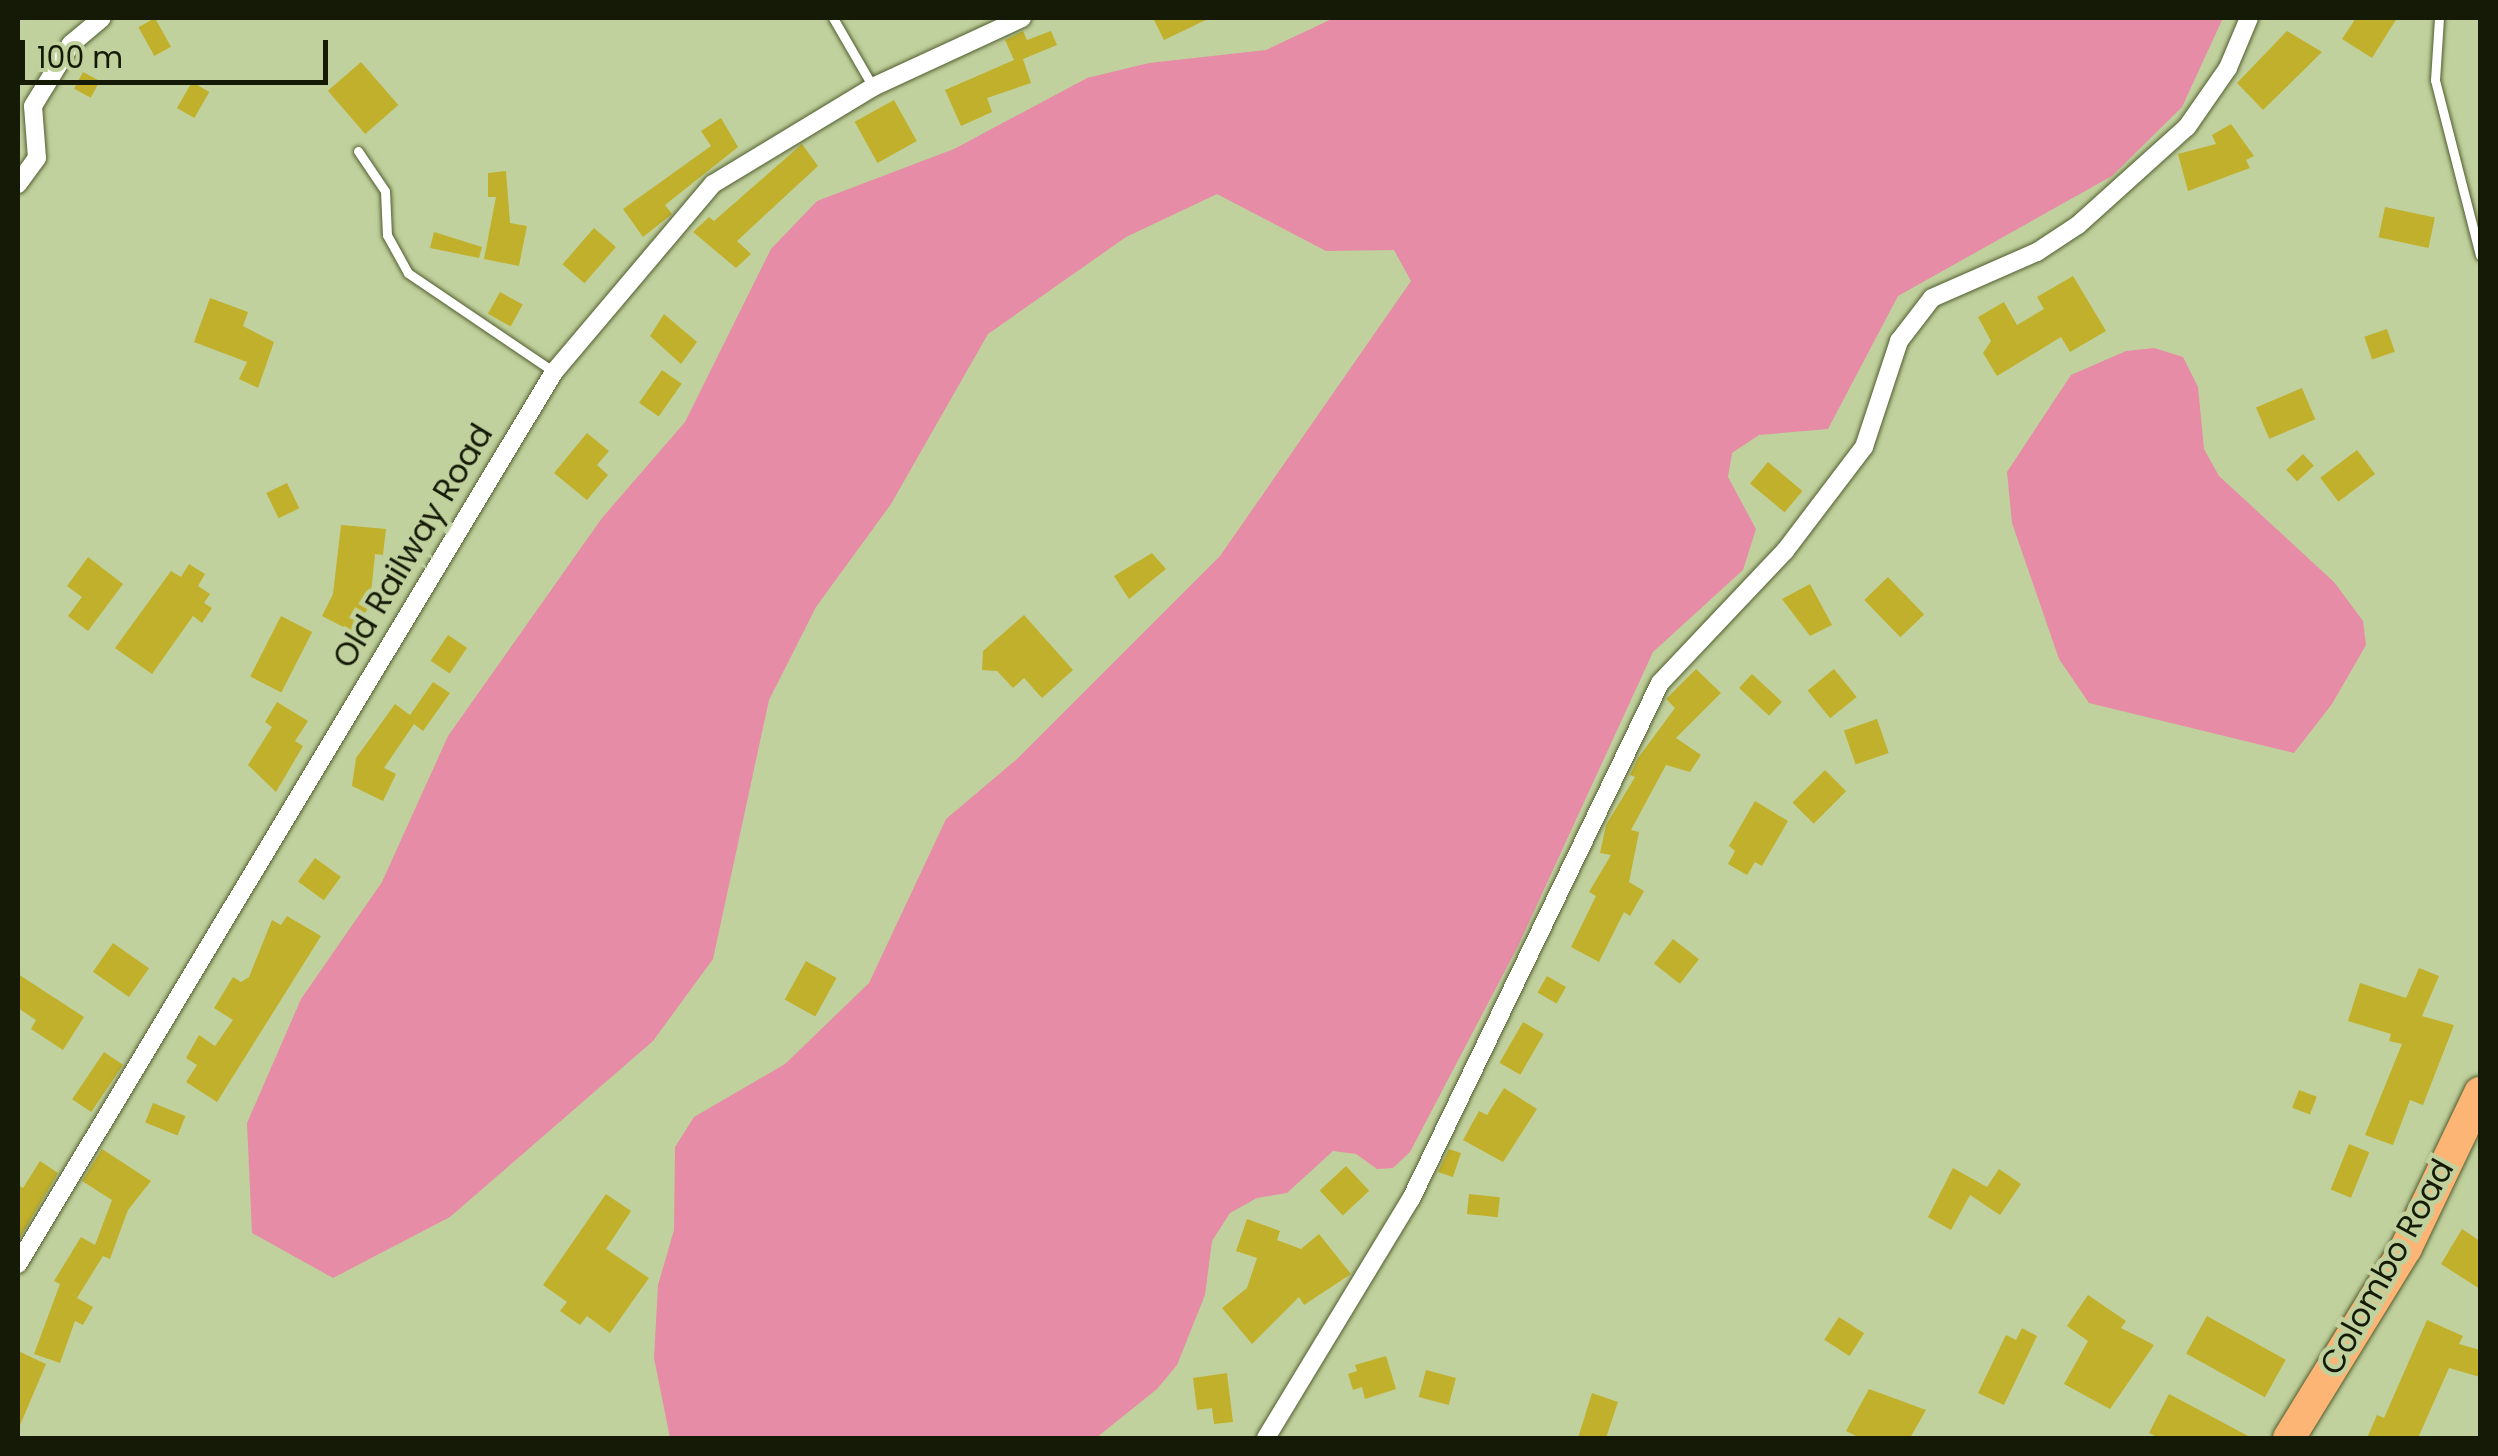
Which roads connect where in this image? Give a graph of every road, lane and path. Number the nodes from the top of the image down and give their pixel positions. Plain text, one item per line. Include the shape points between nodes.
1 (102, 18) edge
2 (833, 18) edge
3 (1022, 18) edge
4 (2249, 18) edge
5 (2440, 18) edge
6 (873, 87) junction
7 (358, 151) dead end
8 (18, 184) edge
9 (2480, 255) edge
10 (554, 372) junction
11 (2480, 1092) edge
12 (18, 1264) edge
13 (1266, 1438) edge
14 (2289, 1438) edge

1 - 8 street via 72,44 33,106 37,158
2 - 6 lane
3 - 6 street, Old Railway Road
4 - 13 street via 2228,68 2186,127 2078,225 2036,252 1932,298 1899,341 1864,447 1785,551 1660,682 1411,1199
5 - 9 lane via 2435,80
6 - 10 street, Old Railway Road via 713,184
7 - 10 lane via 385,191 387,235 408,274
10 - 12 street, Old Railway Road
11 - 14 highway, Colombo Road via 2406,1248

